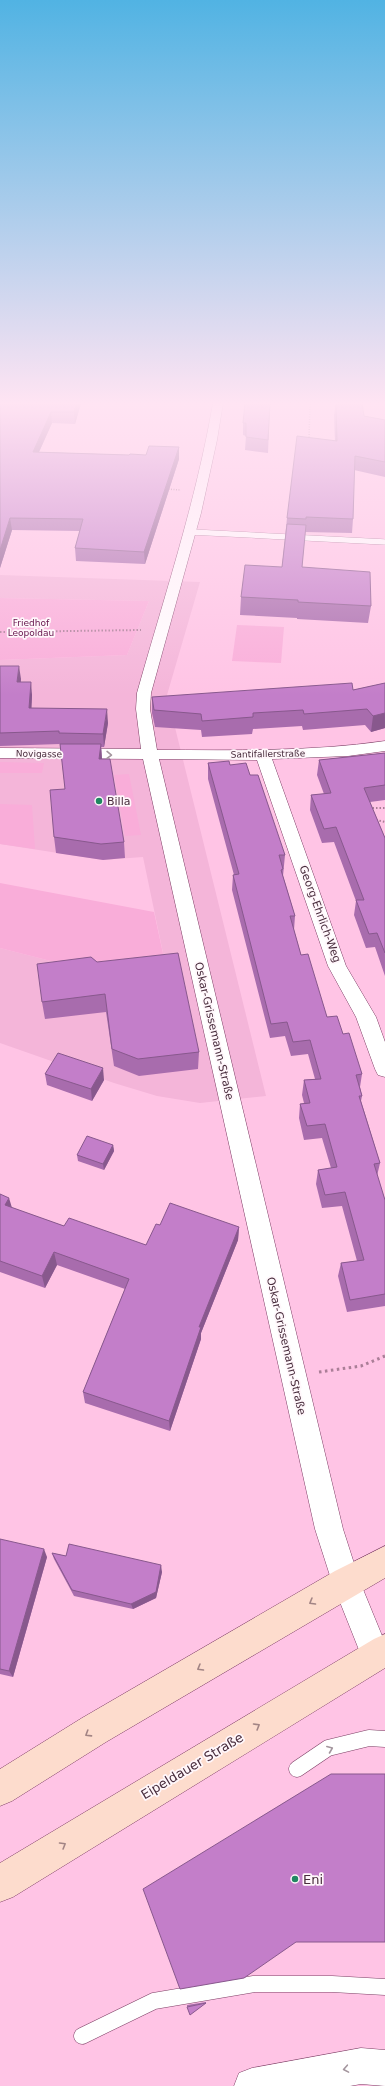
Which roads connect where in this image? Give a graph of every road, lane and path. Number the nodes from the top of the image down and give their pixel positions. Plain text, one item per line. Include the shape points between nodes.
1 (199, 500) edge
2 (191, 532) junction
3 (385, 542) edge
4 (137, 630) dead end
5 (0, 632) edge
6 (385, 746) edge
7 (0, 753) edge
8 (150, 755) junction
9 (263, 755) junction
10 (367, 808) edge
11 (385, 808) edge
12 (373, 819) edge
13 (385, 822) edge
14 (385, 1070) edge
15 (385, 1356) edge
16 (293, 1374) junction
17 (385, 1561) edge
18 (346, 1582) junction
19 (380, 1652) edge
20 (385, 1739) edge
21 (297, 1769) dead end
22 (0, 1789) edge
23 (0, 1884) edge
24 (382, 1987) edge
25 (82, 2036) dead end
26 (385, 2068) edge
27 (252, 2086) edge

1 - 2 street, Oskar-Grissemann-Straße
2 - 3 lane
2 - 8 street, Oskar-Grissemann-Straße via 144,693 143,709
4 - 5 path
6 - 9 street, Santifallerstraße via 348,751
7 -> 8 street, Novigasse
8 - 9 street, Santifallerstraße
8 - 16 street, Oskar-Grissemann-Straße
9 - 14 street, Georg-Ehrlich-Weg via 337,966 366,1018
10 - 11 path
12 - 13 path
15 - 16 path via 347,1370
16 - 18 street, Oskar-Grissemann-Straße via 329,1529
17 - 18 main road
18 - 19 street, Oskar-Grissemann-Straße
18 -> 22 main road via 94,1730
23 -> 19 main road, Eipeldauer Straße
21 -> 20 lane via 328,1748 369,1738
24 - 25 lane via 254,1984 154,2001
26 -> 27 street via 361,2066

